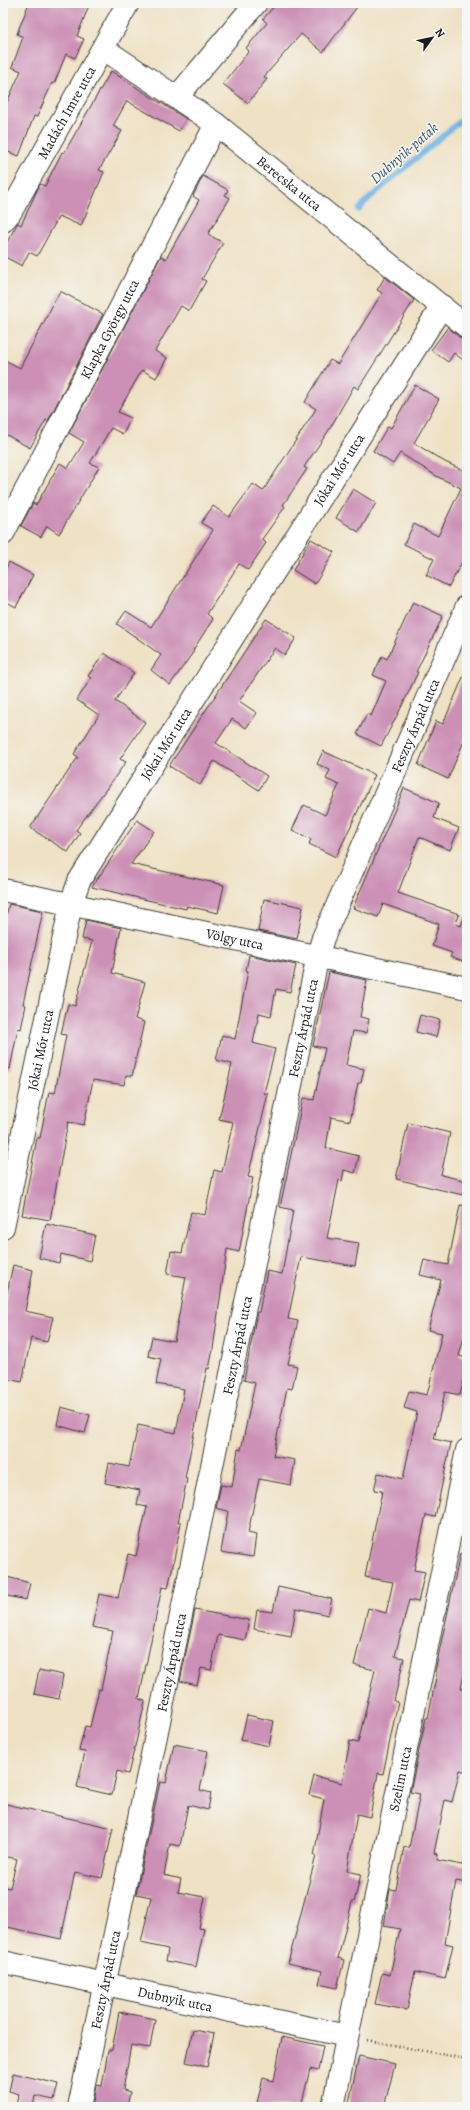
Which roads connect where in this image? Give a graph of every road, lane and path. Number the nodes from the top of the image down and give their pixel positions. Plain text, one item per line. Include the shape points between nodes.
1 (128, 3) edge
2 (256, 3) edge
3 (104, 48) junction
4 (178, 97) junction
5 (216, 124) junction
6 (3, 221) edge
7 (442, 306) junction
8 (467, 327) edge
9 (3, 534) edge
10 (467, 606) edge
11 (3, 890) edge
12 (71, 904) junction
13 (318, 955) junction
14 (467, 988) edge
15 (3, 1226) edge
16 (467, 1450) edge
17 (3, 1962) edge
18 (104, 1984) junction
19 (347, 2036) junction
20 (467, 2059) edge
21 (79, 2107) edge
22 (333, 2107) edge

1 - 3 street, Madách Imre utca
2 - 4 street
3 - 4 street, Berecska utca
3 - 6 street, Madách Imre utca via 10,213
4 - 5 street, Berecska utca
5 - 7 street, Berecska utca
5 - 9 street, Klapka György utca
7 - 8 street, Berecska utca
7 - 12 street, Jókai Mór utca via 94,854 79,881
10 - 13 street, Feszty Árpád utca via 323,938
11 - 12 street, Völgy utca
12 - 13 street, Völgy utca
12 - 15 street, Jókai Mór utca
13 - 14 street, Völgy utca
13 - 18 street, Feszty Árpád utca
16 - 19 street, Szelim utca
17 - 18 street, Dubnyik utca
18 - 19 street, Dubnyik utca
18 - 21 street, Feszty Árpád utca
19 - 20 path
19 - 22 street, Szelim utca

